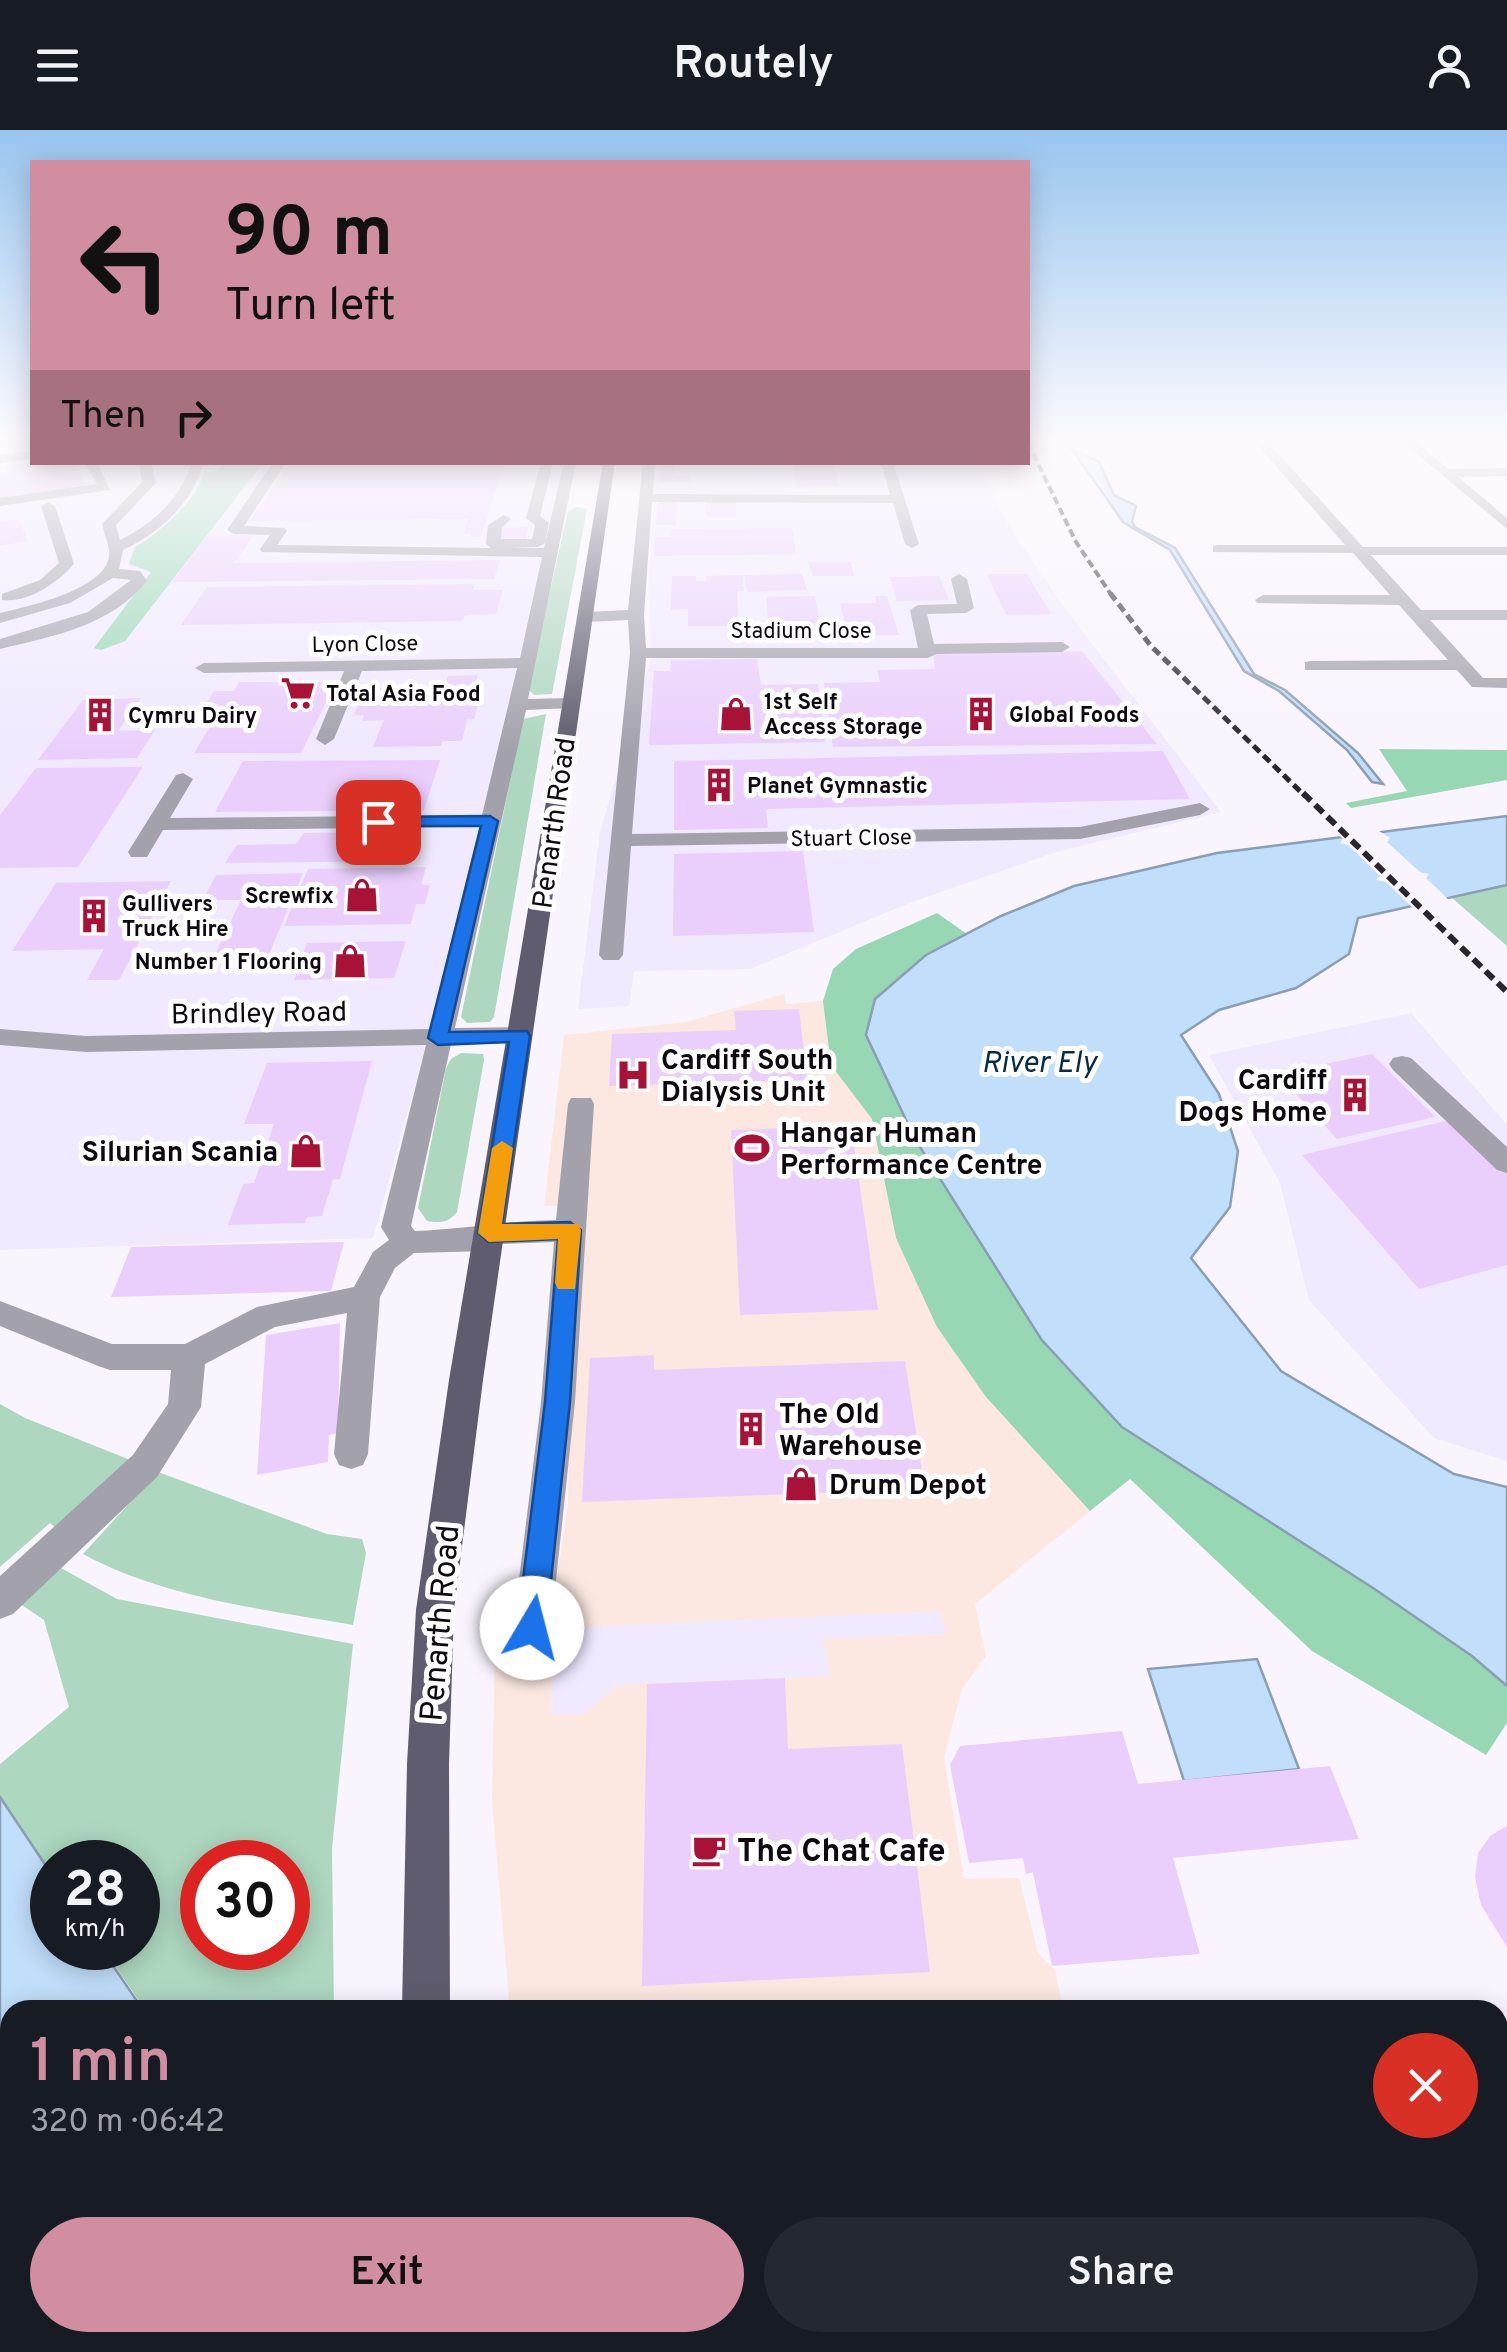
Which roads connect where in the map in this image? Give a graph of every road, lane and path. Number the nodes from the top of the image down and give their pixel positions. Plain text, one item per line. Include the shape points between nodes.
1 (60, 543) edge
2 (114, 543) edge
3 (127, 543) edge
4 (272, 543) edge
5 (494, 543) edge
6 (536, 543) edge
7 (557, 543) edge
8 (581, 543) edge
9 (643, 543) edge
10 (1351, 543) edge
11 (116, 548) junction
12 (1218, 549) dead end
13 (1358, 550) junction
14 (1507, 552) edge
15 (551, 554) junction
16 (108, 573) junction
17 (958, 579) dead end
18 (0, 599) edge
19 (1263, 600) dead end
20 (1403, 600) junction
21 (636, 615) junction
22 (1416, 615) junction
23 (1507, 615) edge
24 (586, 617) junction
25 (0, 618) edge
26 (948, 630) dead end
27 (0, 644) edge
28 (1062, 646) dead end
29 (952, 648) junction
30 (927, 649) junction
31 (638, 653) junction
32 (526, 662) junction
33 (1462, 664) junction
34 (355, 666) junction
35 (1311, 666) dead end
36 (204, 668) dead end
37 (1507, 683) edge
38 (570, 704) junction
39 (518, 705) junction
40 (325, 739) dead end
41 (183, 779) dead end
42 (1200, 809) dead end
43 (490, 821) junction
44 (156, 824) junction
45 (622, 840) junction
46 (138, 852) dead end
47 (611, 955) dead end
48 (520, 1036) junction
49 (0, 1037) edge
50 (438, 1038) junction
51 (1402, 1064) dead end
52 (581, 1104) dead end
53 (1507, 1163) edge
54 (571, 1216) junction
55 (488, 1236) junction
56 (407, 1242) junction
57 (364, 1297) junction
58 (0, 1313) edge
59 (189, 1357) junction
60 (351, 1454) dead end
61 (0, 1601) edge
62 (532, 1628) dead end
63 (426, 2000) edge

1 - 18 street via 67,564 45,584
2 - 11 street
3 - 11 street
4 - 15 street via 267,549
5 - 6 street
7 - 15 street, Penarth Road
8 - 24 main road, Penarth Road
9 - 21 street
10 - 13 street
11 - 16 street
12 - 13 street
13 - 14 street
13 - 20 street
15 - 32 street, Penarth Road
16 - 25 street via 70,597
16 - 27 street via 139,580 126,596 82,621
17 - 30 street via 966,608 918,610
19 - 20 street
20 - 22 street
21 - 24 street
21 - 31 street
22 - 23 street
22 - 33 street
24 - 38 main road, Penarth Road
26 - 29 street
28 - 29 street, Stadium Close
29 - 30 street, Stadium Close
30 - 31 street, Stadium Close
31 - 45 street
32 - 34 street, Lyon Close
32 - 39 street, Penarth Road
33 - 35 street
33 - 37 street via 1478,683
34 - 36 street, Lyon Close
34 - 40 street
38 - 39 street, Penarth Road
38 - 48 main road, Penarth Road
39 - 43 street, Penarth Road
41 - 44 street
42 - 45 street, Stuart Close via 1080,833
43 - 44 street
43 - 50 street, Penarth Road
44 - 46 street
45 - 47 street
48 - 50 street, Brindley Road
48 - 55 main road, Penarth Road
49 - 50 street, Brindley Road via 86,1044
50 - 56 street, Penarth Road via 396,1226
51 - 53 street
52 - 54 street
54 - 55 street
54 - 62 street
55 - 56 street
55 - 63 main road, Penarth Road via 435,1610
56 - 57 street via 384,1260
57 - 59 street via 268,1316
57 - 60 street
58 - 59 street via 110,1356
59 - 61 street via 184,1407 144,1466

